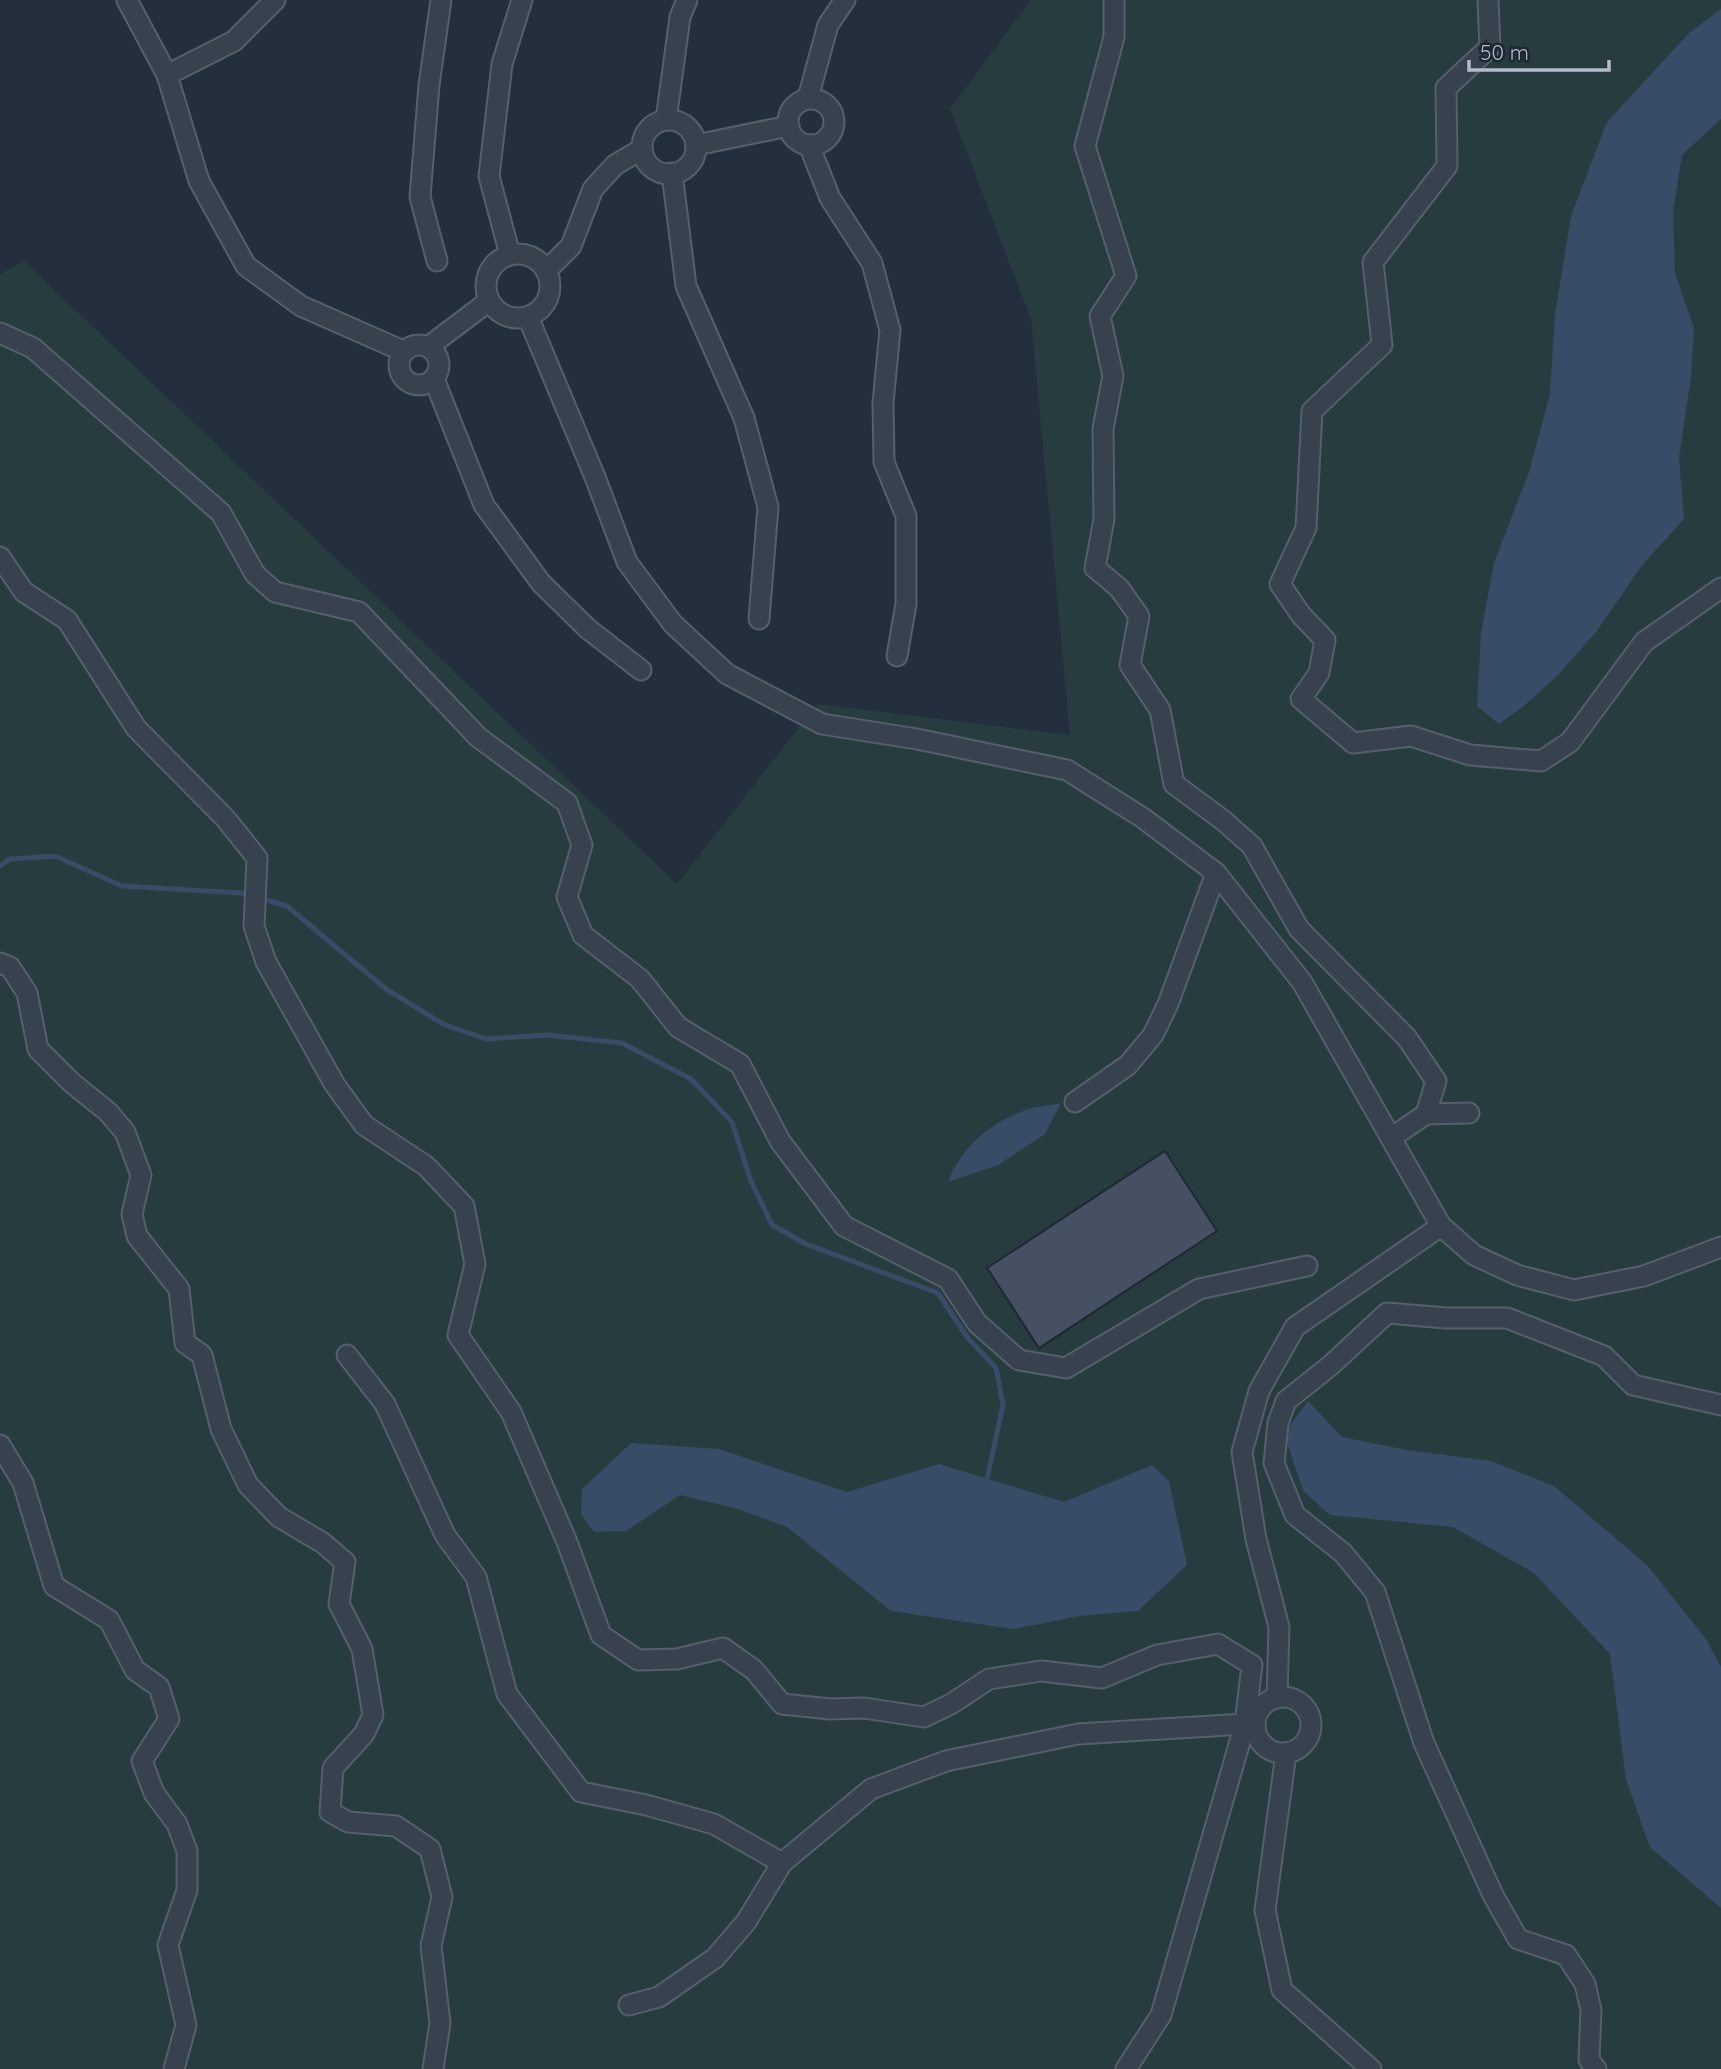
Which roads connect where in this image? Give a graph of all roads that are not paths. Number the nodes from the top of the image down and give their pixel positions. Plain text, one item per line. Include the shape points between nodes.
1 (127, 0) edge
2 (275, 0) edge
3 (441, 0) edge
4 (522, 0) edge
5 (687, 0) edge
6 (845, 0) edge
7 (1114, 0) edge
8 (1488, 0) edge
9 (167, 75) junction
10 (808, 98) junction
11 (666, 120) junction
12 (789, 127) junction
13 (696, 145) junction
14 (809, 145) junction
15 (642, 149) junction
16 (672, 173) junction
17 (510, 255) junction
18 (438, 261) dead end
19 (546, 271) junction
20 (489, 301) junction
21 (528, 317) junction
22 (0, 333) edge
23 (428, 347) junction
24 (403, 351) junction
25 (434, 379) junction
26 (0, 556) edge
27 (1721, 588) edge
28 (758, 619) dead end
29 (897, 656) dead end
30 (641, 670) dead end
31 (1216, 873) junction
32 (0, 963) edge
33 (1075, 1102) dead end
34 (1469, 1112) dead end
35 (1426, 1114) junction
36 (1391, 1138) junction
37 (1441, 1226) junction
38 (1721, 1247) edge
39 (1307, 1266) dead end
40 (347, 1355) dead end
41 (1721, 1405) edge
42 (0, 1445) edge
43 (1277, 1698) junction
44 (1250, 1725) junction
45 (1286, 1753) junction
46 (782, 1863) junction
47 (629, 2005) dead end
48 (174, 2069) edge
49 (433, 2069) edge
50 (1126, 2069) edge
51 (1371, 2069) edge
52 (1596, 2069) edge

1 - 9 street
2 - 9 street via 234,41
3 - 18 street via 420,197
4 - 17 street via 502,64 489,176
5 - 11 street via 680,17
6 - 10 street via 828,25
7 - 35 street via 1114,37 1085,146 1126,276 1100,316 1113,376 1103,429 1104,519 1095,568 1119,588 1139,616 1130,665 1160,710 1174,784 1252,846 1299,929 1407,1038 1436,1081
8 - 27 street via 1490,47 1446,88 1447,166 1373,262 1382,345 1312,411 1306,528 1280,584 1325,640 1319,673 1301,699 1353,743 1411,736 1470,755 1541,761 1570,742 1644,642
9 - 24 street via 199,181 246,266 301,306
10 - 12 street via 790,111
10 - 14 street via 830,107 835,121 830,136
11 - 13 street via 682,123
11 - 15 street via 651,127
12 - 13 street
12 - 14 street via 796,139
13 - 16 street via 687,167
14 - 29 street via 830,198 872,263 890,330 883,403 884,462 906,516 906,604
15 - 16 street via 656,170
15 - 19 street via 615,165 593,189 571,246
16 - 28 street via 686,286 744,418 768,507
17 - 19 street via 531,257
17 - 20 street via 488,273
19 - 21 street via 549,293 538,311
20 - 21 street via 510,317
20 - 23 street
21 - 31 street via 627,562 673,624 727,674 822,724 1067,770 1143,818
22 - 39 street via 33,348 221,513 255,574 275,592 359,612 478,737 567,803 582,845 567,898 583,935 640,979 678,1027 740,1064 780,1140 844,1226 948,1279 977,1323 1019,1360 1066,1368 1199,1289
23 - 24 street via 415,345
23 - 25 street via 439,361
24 - 25 street via 398,364 402,377 422,385
25 - 30 street via 484,505 541,583 587,629
26 - 44 street via 24,592 67,620 136,728 225,818 257,858 254,926 266,962 335,1085 364,1125 426,1166 464,1206 475,1264 458,1335 511,1412 601,1635 638,1660 677,1659 723,1648 754,1670 782,1704 924,1717 989,1679 1041,1671 1102,1678 1157,1655 1218,1644 1252,1665
31 - 33 street via 1153,1035 1128,1065
31 - 36 street via 1302,982
32 - 49 street via 10,967 27,993 38,1049 125,1132 141,1175 132,1214 137,1236 179,1289 185,1343 202,1355 221,1429 248,1485 279,1517 345,1562 339,1604 362,1649 373,1715 364,1734 333,1768 330,1812 348,1822 396,1826 430,1849 442,1897 431,1946 440,2024
34 - 35 street
35 - 36 street
36 - 37 street
37 - 38 street via 1474,1255 1517,1275 1574,1290 1644,1276
37 - 43 street via 1295,1327 1259,1391 1242,1452 1256,1539 1279,1627
40 - 46 street via 385,1404 446,1535 476,1577 507,1694 582,1792 714,1824
41 - 52 street via 1633,1385 1604,1356 1507,1318 1387,1313 1286,1401 1278,1423 1274,1463 1295,1515 1343,1553 1375,1592 1424,1743 1493,1895 1518,1939 1566,1955 1586,1984 1591,2010 1589,2060
42 - 48 street via 23,1483 54,1586 109,1620 135,1670 159,1687 169,1719 142,1761 154,1793 177,1824 187,1851 187,1890 168,1945 187,2025
43 - 44 street via 1261,1708
43 - 45 street via 1294,1700 1310,1721 1311,1730 1302,1745
44 - 45 street via 1269,1749
44 - 46 street via 1078,1734 946,1761 871,1789
44 - 50 street via 1161,2015
45 - 51 street via 1265,1910 1282,1990
46 - 47 street via 746,1922 715,1958 659,1997

